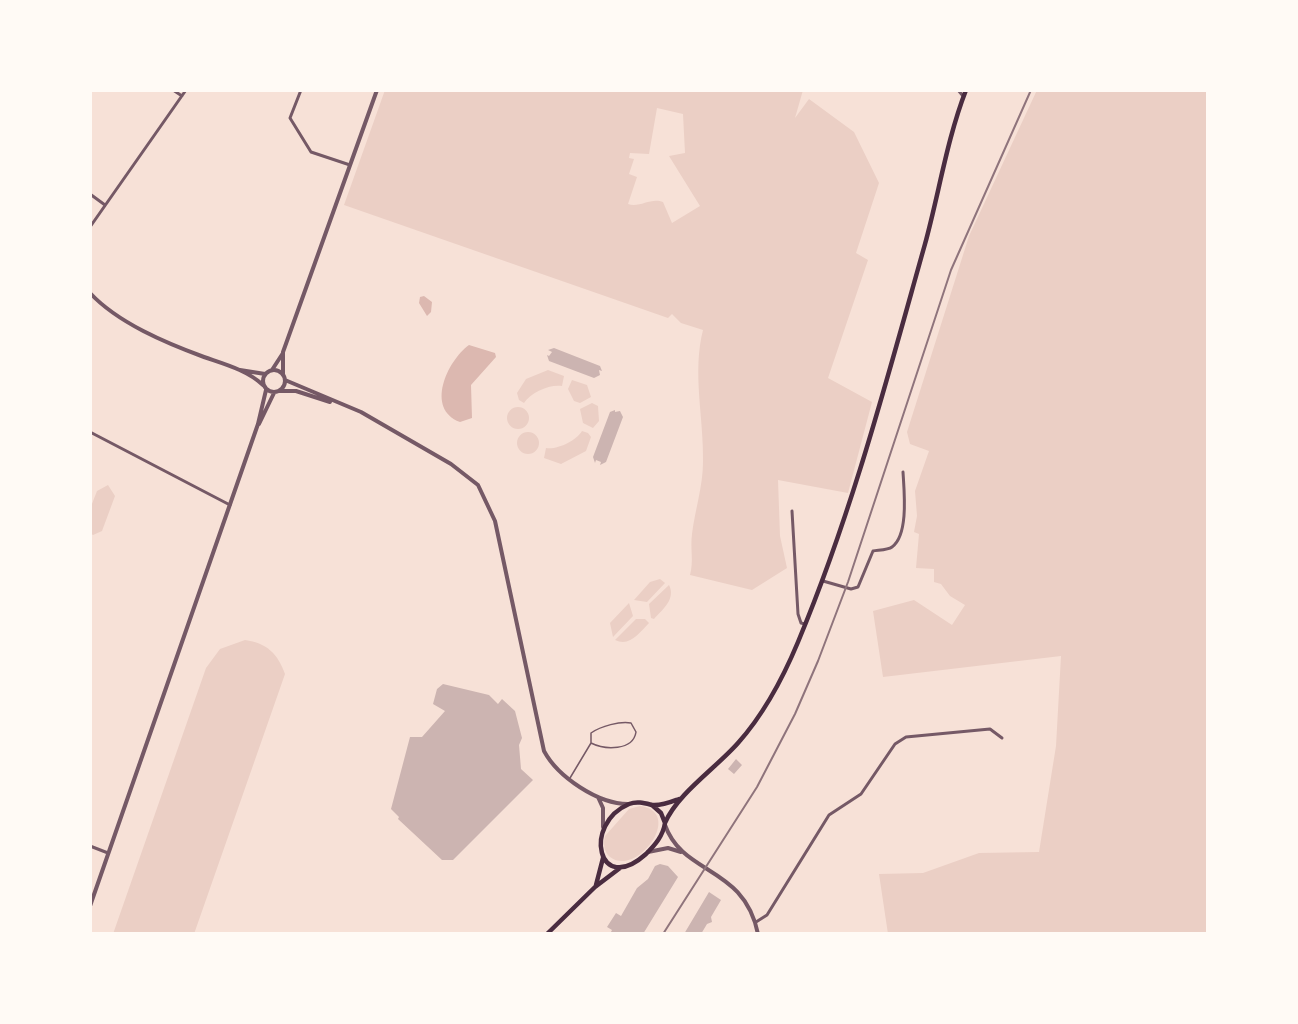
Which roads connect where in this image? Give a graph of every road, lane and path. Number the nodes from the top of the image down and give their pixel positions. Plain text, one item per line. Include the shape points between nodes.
1 (173, 90) edge
2 (186, 90) edge
3 (301, 90) edge
4 (377, 90) edge
5 (958, 90) edge
6 (966, 90) edge
7 (182, 96) junction
8 (963, 96) junction
9 (350, 165) junction
10 (90, 194) edge
11 (105, 205) junction
12 (90, 227) edge
13 (90, 293) edge
14 (284, 352) junction
15 (239, 370) junction
16 (272, 370) junction
17 (265, 374) junction
18 (283, 375) junction
19 (285, 380) junction
20 (263, 385) junction
21 (266, 390) junction
22 (277, 392) junction
23 (337, 403) junction
24 (258, 424) junction
25 (90, 432) edge
26 (903, 472) dead end
27 (230, 505) junction
28 (792, 512) dead end
29 (823, 581) junction
30 (805, 624) junction
31 (1002, 738) dead end
32 (591, 743) junction
33 (570, 778) junction
34 (597, 797) junction
35 (681, 798) junction
36 (629, 804) junction
37 (652, 805) junction
38 (665, 824) junction
39 (603, 828) junction
40 (90, 846) edge
41 (682, 852) junction
42 (108, 853) junction
43 (646, 853) junction
44 (603, 857) junction
45 (620, 868) junction
46 (595, 887) junction
47 (90, 906) edge
48 (756, 922) junction
49 (547, 934) edge
50 (758, 934) edge

1 - 7 street
2 - 7 street
3 - 9 street via 290,118 311,152
4 - 9 street
5 - 8 street
6 - 8 main road
7 - 11 street
8 - 29 main road via 866,454
9 - 14 street
10 - 11 street
11 - 12 street
13 - 15 street via 113,312 158,337
14 - 16 street
14 - 18 street
15 - 17 street
15 - 20 street
16 - 17 street
16 - 18 street
17 - 20 street
18 - 19 street
19 - 22 street
19 - 23 street
20 - 21 street
21 - 22 street
21 - 24 street
22 - 23 street via 296,391
22 - 24 street
23 - 33 street via 361,412 451,464 478,485 495,521 544,751 549,762
24 - 27 street
25 - 27 street
26 - 29 street via 905,513 899,538 891,548 873,551 858,587 851,589
27 - 42 street
28 - 30 street via 798,614
29 - 30 main road
30 - 35 main road via 784,673 756,720
31 - 48 street via 990,729 906,737 895,744 861,794 829,815 767,915
32 - 32 lane via 609,748 628,744 636,736 634,726 625,722 596,730 591,733
32 - 33 lane
33 - 34 street
34 - 36 street
34 - 39 street via 603,808
35 - 37 main road
35 - 38 main road
36 - 37 main road
36 - 39 main road
37 - 38 main road
38 - 41 street via 673,843
38 - 43 main road via 659,840
39 - 44 main road via 599,844
40 - 42 street
41 - 43 street via 661,849
41 - 48 street via 740,893
42 - 47 street
43 - 45 main road
44 - 45 main road
44 - 46 main road
45 - 46 main road
46 - 49 main road
48 - 50 street

